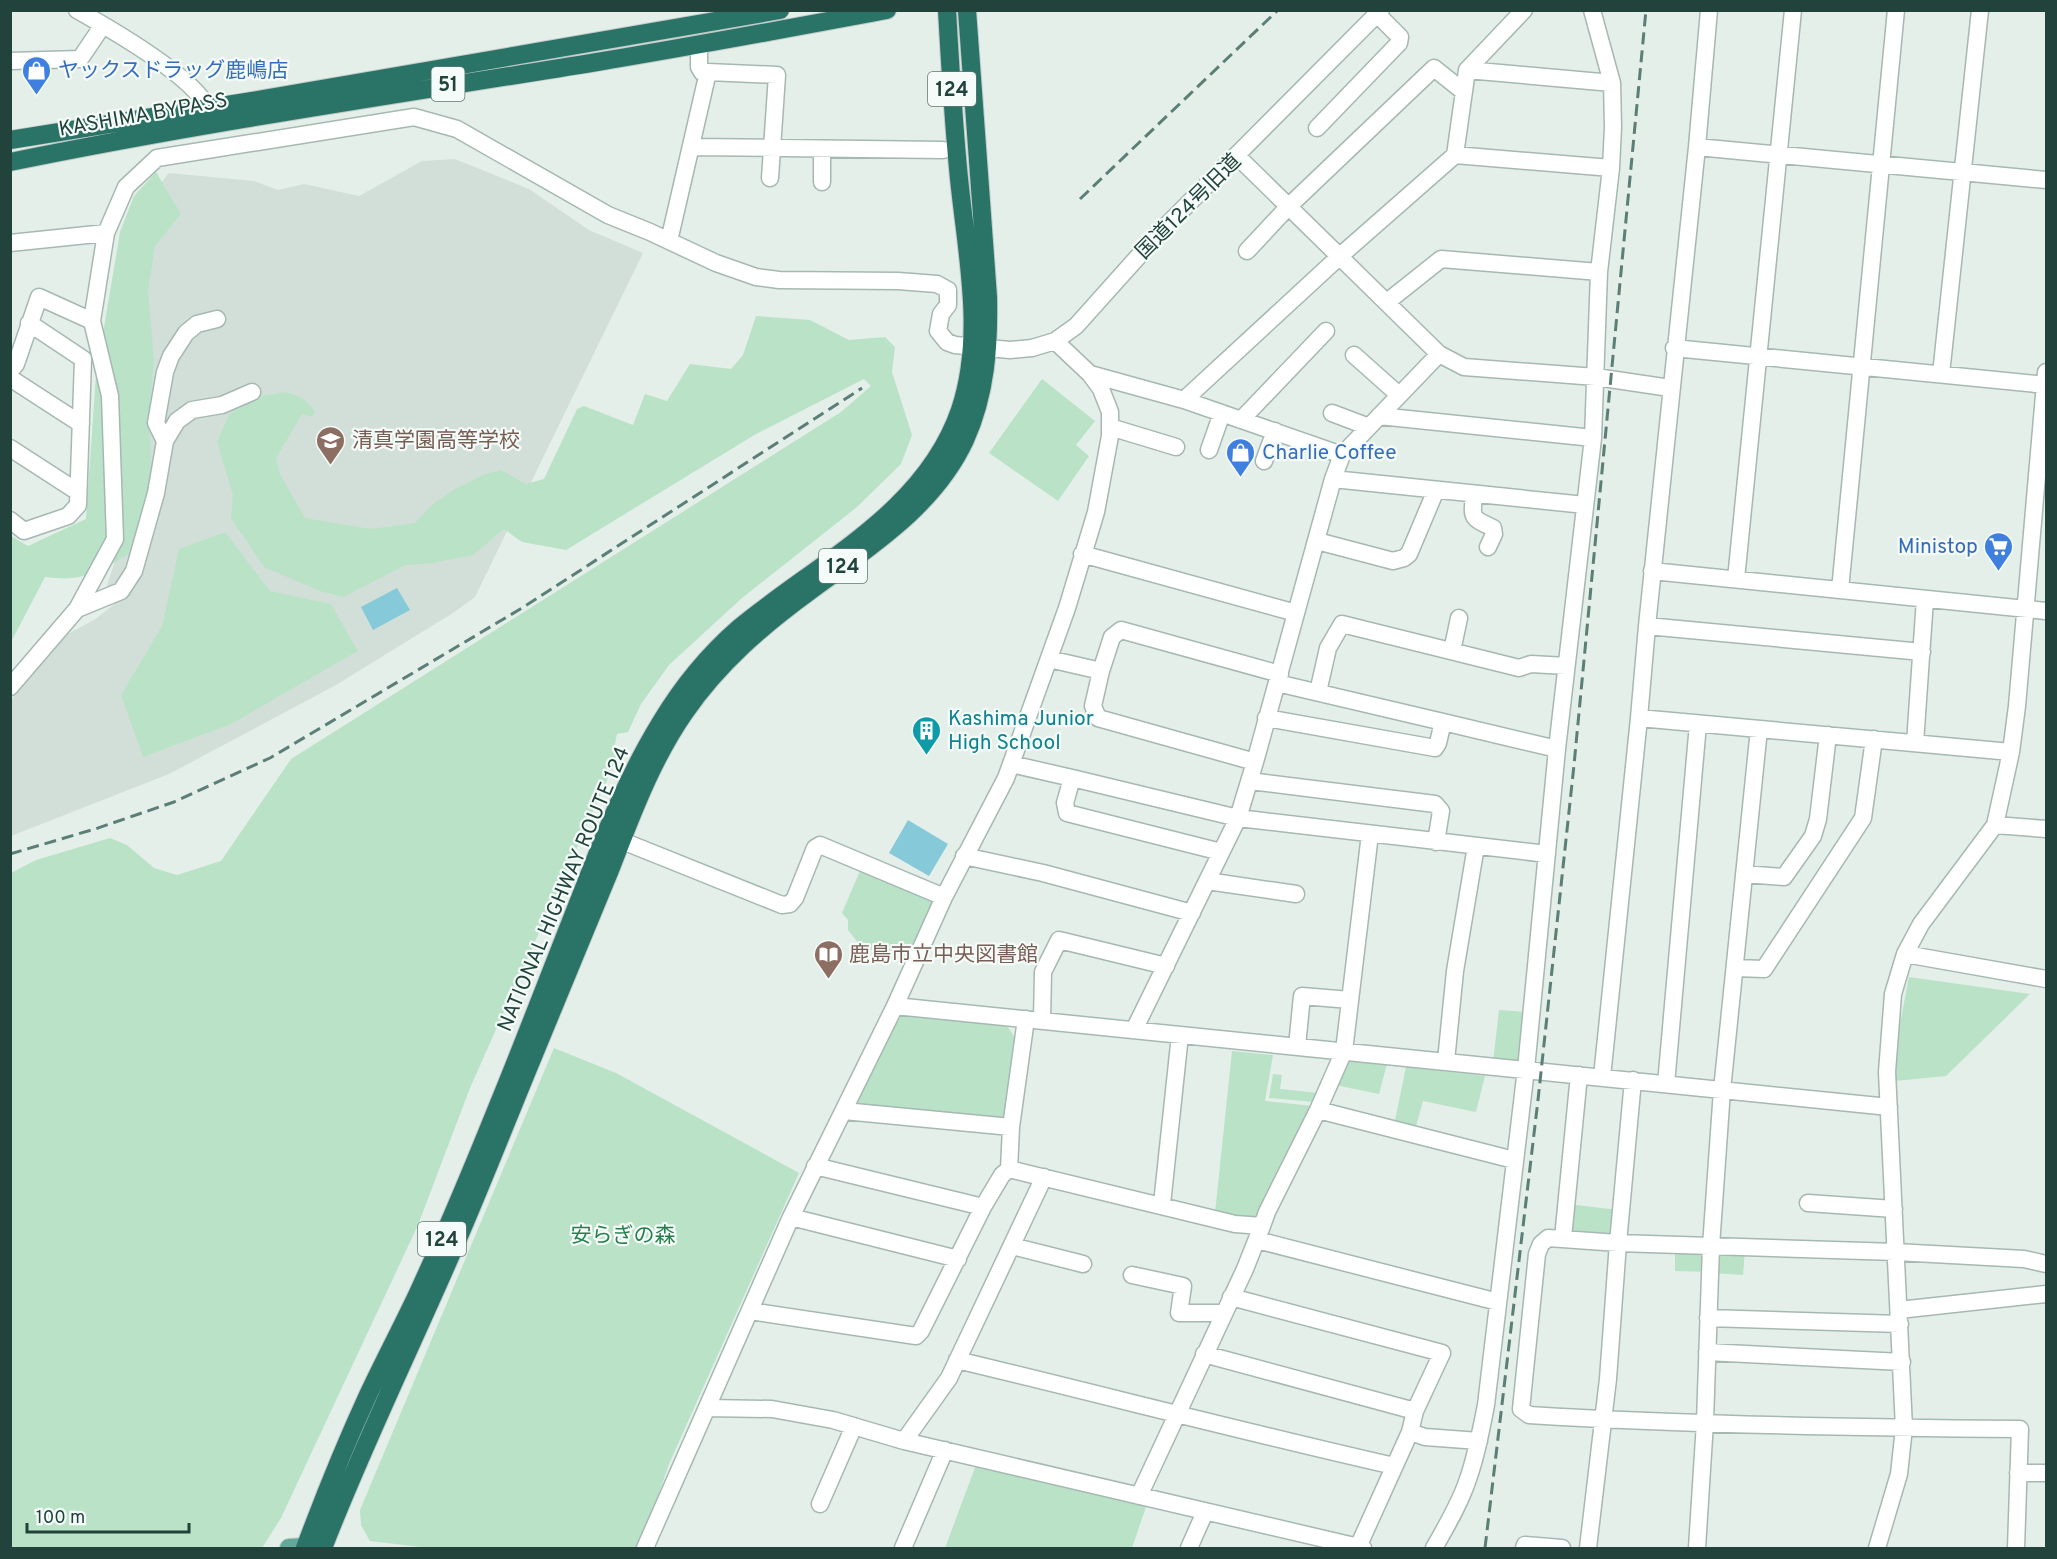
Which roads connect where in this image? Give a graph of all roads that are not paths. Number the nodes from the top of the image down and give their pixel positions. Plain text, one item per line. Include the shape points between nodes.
1 (77, 10) edge
2 (780, 10) edge
3 (887, 10) edge
4 (947, 10) edge
5 (967, 10) edge
6 (1524, 10) edge
7 (1592, 10) edge
8 (1709, 10) edge
9 (1793, 10) edge
10 (1896, 10) edge
11 (1980, 10) edge
12 (1379, 12) edge
13 (103, 25) junction
14 (699, 44) junction
15 (10, 61) edge
16 (1467, 70) junction
17 (708, 72) junction
18 (1612, 83) junction
19 (1464, 92) junction
20 (208, 109) junction
21 (1317, 128) dead end
22 (10, 140) edge
23 (695, 147) dead end
24 (1697, 147) junction
25 (773, 149) junction
26 (822, 149) junction
27 (943, 150) dead end
28 (1455, 155) junction
29 (1778, 155) junction
30 (1237, 156) junction
31 (10, 162) edge
32 (1881, 164) junction
33 (1611, 168) junction
34 (1962, 172) junction
35 (770, 177) dead end
36 (2046, 180) edge
37 (822, 182) dead end
38 (1289, 206) junction
39 (106, 233) junction
40 (669, 241) junction
41 (10, 243) edge
42 (1246, 251) dead end
43 (1340, 256) junction
44 (1599, 272) junction
45 (1387, 302) junction
46 (217, 319) dead end
47 (92, 321) junction
48 (29, 323) junction
49 (1326, 332) dead end
50 (1055, 341) junction
51 (980, 348) junction
52 (1674, 348) junction
53 (1439, 354) junction
54 (1354, 355) dead end
55 (1757, 356) junction
56 (1862, 366) junction
57 (10, 371) edge
58 (1090, 374) junction
59 (1941, 374) junction
60 (1596, 377) junction
61 (10, 378) edge
62 (2046, 381) edge
63 (1670, 388) junction
64 (252, 392) dead end
65 (1399, 396) junction
66 (1184, 400) junction
67 (1222, 413) junction
68 (1332, 413) dead end
69 (1241, 420) junction
70 (1374, 421) junction
71 (81, 424) junction
72 (1110, 427) junction
73 (1275, 431) junction
74 (1593, 438) junction
75 (165, 441) junction
76 (1176, 447) dead end
77 (10, 448) edge
78 (1209, 450) dead end
79 (1342, 455) junction
80 (1264, 461) dead end
81 (1333, 480) junction
82 (1436, 490) junction
83 (78, 492) junction
84 (1474, 494) junction
85 (1585, 505) junction
86 (10, 520) edge
87 (1317, 541) junction
88 (1488, 547) dead end
89 (1082, 554) junction
90 (1652, 571) junction
91 (1736, 579) junction
92 (1840, 590) junction
93 (1925, 599) junction
94 (77, 609) junction
95 (2025, 609) junction
96 (2046, 611) edge
97 (1296, 613) junction
98 (1459, 618) dead end
99 (1647, 626) junction
100 (1452, 651) junction
101 (1922, 652) junction
102 (1049, 659) junction
103 (1566, 666) junction
104 (1101, 671) junction
105 (1278, 678) junction
106 (10, 687) edge
107 (1318, 692) junction
108 (1266, 718) junction
109 (1639, 718) junction
110 (1443, 722) junction
111 (1698, 724) junction
112 (1759, 729) junction
113 (1828, 735) junction
114 (1874, 739) junction
115 (1915, 743) junction
116 (1557, 749) junction
117 (2012, 752) junction
118 (1256, 762) junction
119 (1011, 764) junction
120 (1072, 778) junction
121 (1250, 781) junction
122 (1238, 818) junction
123 (1995, 825) junction
124 (2046, 830) edge
125 (1370, 834) junction
126 (614, 838) junction
127 (1436, 842) junction
128 (1476, 846) junction
129 (1221, 852) junction
130 (1547, 854) junction
131 (964, 856) junction
132 (1744, 874) junction
133 (1208, 881) junction
134 (1296, 894) dead end
135 (944, 897) junction
136 (1192, 913) junction
137 (1905, 954) junction
138 (1166, 966) junction
139 (1735, 968) junction
140 (2046, 979) edge
141 (1350, 1000) junction
142 (895, 1006) junction
143 (1034, 1020) junction
144 (1134, 1030) junction
145 (1180, 1035) junction
146 (1297, 1046) junction
147 (1344, 1051) junction
148 (1446, 1061) junction
149 (1526, 1070) junction
150 (1579, 1075) junction
151 (1602, 1077) junction
152 (1633, 1080) junction
153 (1666, 1084) junction
154 (1722, 1090) junction
155 (1889, 1107) junction
156 (1318, 1110) junction
157 (844, 1111) junction
158 (1011, 1127) junction
159 (1514, 1160) junction
160 (815, 1166) junction
161 (1009, 1169) junction
162 (1044, 1177) junction
163 (1808, 1203) dead end
164 (1162, 1204) junction
165 (983, 1207) junction
166 (1894, 1209) junction
167 (791, 1217) junction
168 (1259, 1233) junction
169 (1563, 1238) junction
170 (1617, 1243) junction
171 (1012, 1246) junction
172 (1711, 1246) junction
173 (1896, 1252) junction
174 (958, 1259) junction
175 (1083, 1264) dead end
176 (2046, 1264) edge
177 (1132, 1275) dead end
178 (2046, 1294) edge
179 (1231, 1297) junction
180 (1498, 1302) junction
181 (750, 1311) junction
182 (1223, 1313) junction
183 (1900, 1317) junction
184 (1708, 1318) junction
185 (1707, 1352) junction
186 (1204, 1354) junction
187 (957, 1360) junction
188 (1902, 1362) junction
189 (707, 1408) junction
190 (1415, 1411) junction
191 (1177, 1413) junction
192 (1604, 1419) junction
193 (1705, 1422) junction
194 (854, 1426) junction
195 (1904, 1428) junction
196 (1410, 1432) junction
197 (904, 1441) junction
198 (1479, 1441) junction
199 (945, 1450) junction
200 (1394, 1466) junction
201 (2018, 1473) junction
202 (2046, 1473) edge
203 (1139, 1496) junction
204 (820, 1504) dead end
205 (1205, 1512) junction
206 (1303, 1542) edge
207 (309, 1548) edge
208 (645, 1548) edge
209 (903, 1548) edge
210 (1189, 1548) edge
211 (1360, 1548) edge
212 (1434, 1548) edge
213 (1524, 1548) edge
214 (1562, 1548) edge
215 (1588, 1548) edge
216 (1697, 1548) edge
217 (1877, 1548) edge
218 (2016, 1548) edge

1 - 13 street
2 - 20 highway, KASHIMA BYPASS / 51
3 - 14 highway, KASHIMA BYPASS / 51
4 - 51 highway, NATIONAL HIGHWAY ROUTE 124 / 124 via 958,168
5 - 51 highway, NATIONAL HIGHWAY ROUTE 124 / 124 via 988,297
6 - 16 street
7 - 18 street
8 - 24 street
9 - 29 street
10 - 32 street
11 - 34 street
12 - 21 street via 1400,37 1399,43
12 - 30 street, 国道124号旧道
13 - 15 street via 80,59
13 - 20 street via 188,83 205,100
14 - 17 street via 699,67
14 - 31 highway, KASHIMA BYPASS / 51 via 124,139
16 - 18 street
16 - 19 street
17 - 25 street via 777,75
17 - 40 street
18 - 33 street
19 - 28 street
19 - 38 street via 1434,68
20 - 22 highway, KASHIMA BYPASS / 51
23 - 25 street
24 - 29 street
24 - 52 street
25 - 26 street
25 - 35 street
26 - 27 street
26 - 37 street
28 - 33 street
28 - 43 street
29 - 32 street
29 - 55 street
30 - 38 street
30 - 50 street, 国道124号旧道 via 1162,230 1076,326
32 - 34 street
32 - 56 street
33 - 44 street
34 - 36 street
34 - 59 street
38 - 42 street
38 - 43 street
39 - 40 street via 126,187 157,158 414,117 457,129 608,215
39 - 41 street
39 - 47 street
40 - 51 street, 国道124号旧道 via 756,277 938,284 948,290 948,305 940,314 941,337 955,345
43 - 45 street
43 - 66 street
44 - 45 street via 1441,259
44 - 60 street
45 - 53 street
46 - 75 street via 197,324 171,356 156,423
47 - 48 street via 39,297
47 - 94 street via 110,396 116,539
48 - 57 street via 16,364
48 - 71 street via 83,359
49 - 69 street
50 - 51 street, 国道124号旧道 via 1032,348
50 - 58 street
51 - 126 highway, NATIONAL HIGHWAY ROUTE 124 / 124 via 948,438 918,484 869,530 737,630 693,675 637,763
52 - 55 street
52 - 63 street
53 - 60 street via 1464,367
53 - 65 street
54 - 65 street
55 - 56 street
55 - 91 street
56 - 59 street
56 - 92 street
58 - 66 street
58 - 72 street via 1108,405
59 - 62 street
60 - 63 street
60 - 74 street
61 - 71 street
62 - 95 street
63 - 90 street
64 - 75 street via 222,405 192,410 177,421
65 - 70 street
66 - 67 street
67 - 69 street
67 - 78 street
68 - 70 street
69 - 73 street
70 - 74 street
70 - 79 street
71 - 83 street
72 - 76 street
72 - 89 street via 1096,512
73 - 79 street
73 - 80 street
74 - 85 street
75 - 94 street via 136,567 121,591
77 - 83 street
79 - 81 street
81 - 82 street
81 - 87 street
82 - 84 street
82 - 87 street via 1404,558 1393,561
83 - 86 street via 78,505 68,516 24,531
84 - 85 street
84 - 88 street via 1472,514 1493,528
85 - 103 street
87 - 97 street
89 - 97 street
89 - 102 street
90 - 91 street
90 - 99 street
91 - 92 street
92 - 93 street
93 - 95 street
93 - 101 street
94 - 106 street
95 - 96 street
95 - 117 street
97 - 105 street
98 - 100 street
99 - 101 street
99 - 109 street
100 - 103 street via 1519,668 1531,664
100 - 107 street via 1342,624 1328,648
101 - 115 street
102 - 104 street
102 - 119 street
103 - 116 street
104 - 105 street via 1112,637 1120,630
104 - 118 street via 1093,706 1098,718
105 - 107 street
105 - 108 street
107 - 110 street
108 - 110 street via 1435,748
108 - 118 street
109 - 111 street
109 - 151 street
110 - 116 street
111 - 112 street
111 - 153 street
112 - 113 street
112 - 132 street
113 - 114 street
113 - 132 street via 1813,836 1784,877
114 - 115 street
114 - 139 street via 1863,818 1764,969
115 - 117 street
116 - 130 street
117 - 123 street
118 - 121 street
119 - 120 street
119 - 131 street
120 - 122 street
120 - 129 street via 1065,803 1067,813
121 - 122 street
121 - 127 street via 1435,804 1441,811
122 - 125 street
122 - 129 street
123 - 124 street
123 - 137 street via 1921,924
125 - 127 street
125 - 141 street
126 - 135 street via 782,905 795,898 815,848 820,845
126 - 207 highway, NATIONAL HIGHWAY ROUTE 124 / 124 via 449,1223 368,1397
127 - 128 street
128 - 130 street
128 - 148 street via 1455,971
129 - 133 street
130 - 149 street
131 - 135 street
131 - 136 street
132 - 139 street
133 - 134 street
133 - 136 street
135 - 142 street
136 - 138 street
137 - 140 street
137 - 155 street via 1893,994 1887,1072
138 - 143 street via 1059,940 1043,972
138 - 144 street
139 - 154 street
141 - 146 street via 1302,996
141 - 147 street
142 - 143 street
142 - 157 street
143 - 144 street
143 - 158 street
144 - 145 street
145 - 146 street
145 - 164 street
146 - 147 street
147 - 148 street
147 - 156 street
148 - 149 street
149 - 150 street
149 - 159 street
150 - 151 street
150 - 169 street
151 - 152 street
152 - 153 street
152 - 170 street
153 - 154 street
154 - 155 street
154 - 172 street
155 - 166 street
156 - 159 street
156 - 168 street
157 - 158 street
157 - 160 street
158 - 161 street
159 - 180 street
160 - 165 street
160 - 167 street
161 - 162 street
161 - 165 street
162 - 164 street
162 - 171 street
163 - 166 street
164 - 168 street
165 - 174 street
166 - 173 street
167 - 174 street
167 - 181 street
168 - 179 street
168 - 180 street
169 - 170 street
169 - 192 street via 1548,1238 1537,1254 1521,1409 1530,1415
170 - 172 street
170 - 192 street
171 - 175 street
171 - 187 street
172 - 173 street
172 - 184 street
173 - 176 street via 2024,1259
173 - 183 street
174 - 181 street via 916,1336
177 - 182 street via 1183,1286 1179,1313
178 - 183 street
179 - 182 street
179 - 190 street via 1442,1353
180 - 198 street
181 - 189 street
182 - 186 street
183 - 184 street
183 - 188 street
184 - 185 street
185 - 188 street
185 - 193 street
186 - 190 street
186 - 191 street
187 - 191 street
187 - 197 street via 949,1378
188 - 195 street
189 - 194 street via 772,1410
189 - 208 street
190 - 196 street
191 - 200 street
191 - 203 street
192 - 193 street
192 - 215 street
193 - 195 street
193 - 216 street
194 - 197 street
194 - 204 street
195 - 201 street via 2020,1429
195 - 217 street via 1899,1474
196 - 198 street via 1425,1437
196 - 200 street
197 - 199 street
198 - 212 street via 1467,1483
199 - 203 street
199 - 209 street
200 - 211 street
201 - 202 street
201 - 218 street
203 - 205 street
205 - 206 street
205 - 210 street
206 - 211 street
213 - 214 street

